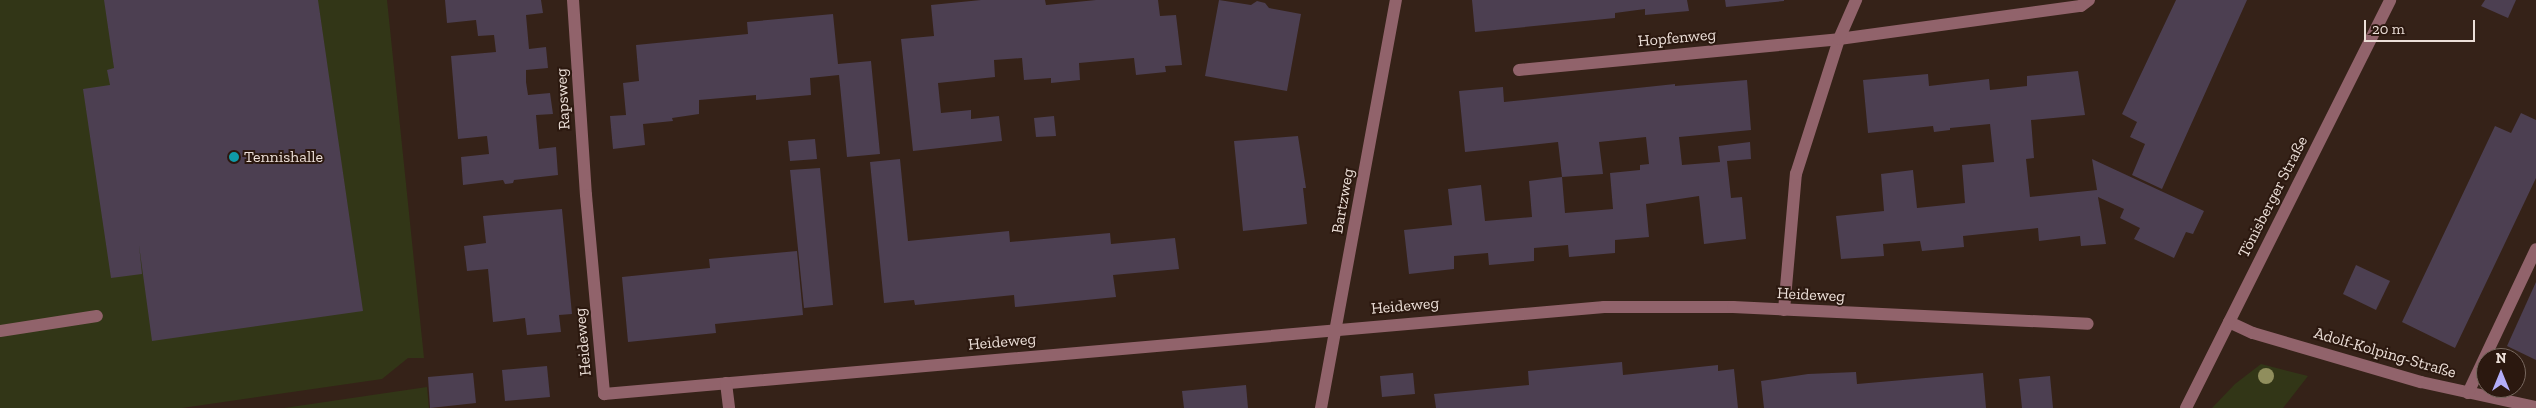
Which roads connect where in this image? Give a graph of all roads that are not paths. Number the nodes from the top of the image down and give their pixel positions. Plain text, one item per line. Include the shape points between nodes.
1 (576, 0) edge
2 (1396, 0) edge
3 (1856, 0) edge
4 (2089, 0) edge
5 (2390, 0) edge
6 (1839, 39) junction
7 (1519, 70) dead end
8 (586, 195) joint
9 (2536, 248) edge
10 (1784, 310) junction
11 (97, 316) dead end
12 (2229, 322) junction
13 (2088, 324) dead end
14 (1336, 329) junction
15 (0, 331) edge
16 (726, 383) junction
17 (2468, 393) junction
18 (2536, 407) edge
19 (729, 408) edge
20 (1321, 408) edge
21 (2186, 408) edge

1 - 8 street, Rapsweg
2 - 14 street, Bartzweg
3 - 6 street
4 - 6 street, Hopfenweg via 2081,6
5 - 12 street, Tönisberger Straße
6 - 7 street, Hopfenweg
6 - 10 street via 1796,174
8 - 16 street, Heideweg via 604,394
9 - 17 street
10 - 13 street, Heideweg
10 - 14 street, Heideweg via 1604,307
11 - 15 street
12 - 17 street, Adolf-Kolping-Straße via 2253,333
12 - 21 street, Tönisberger Straße
14 - 16 street, Heideweg
14 - 20 street, Bartzweg
16 - 19 street
17 - 18 street, Adolf-Kolping-Straße

